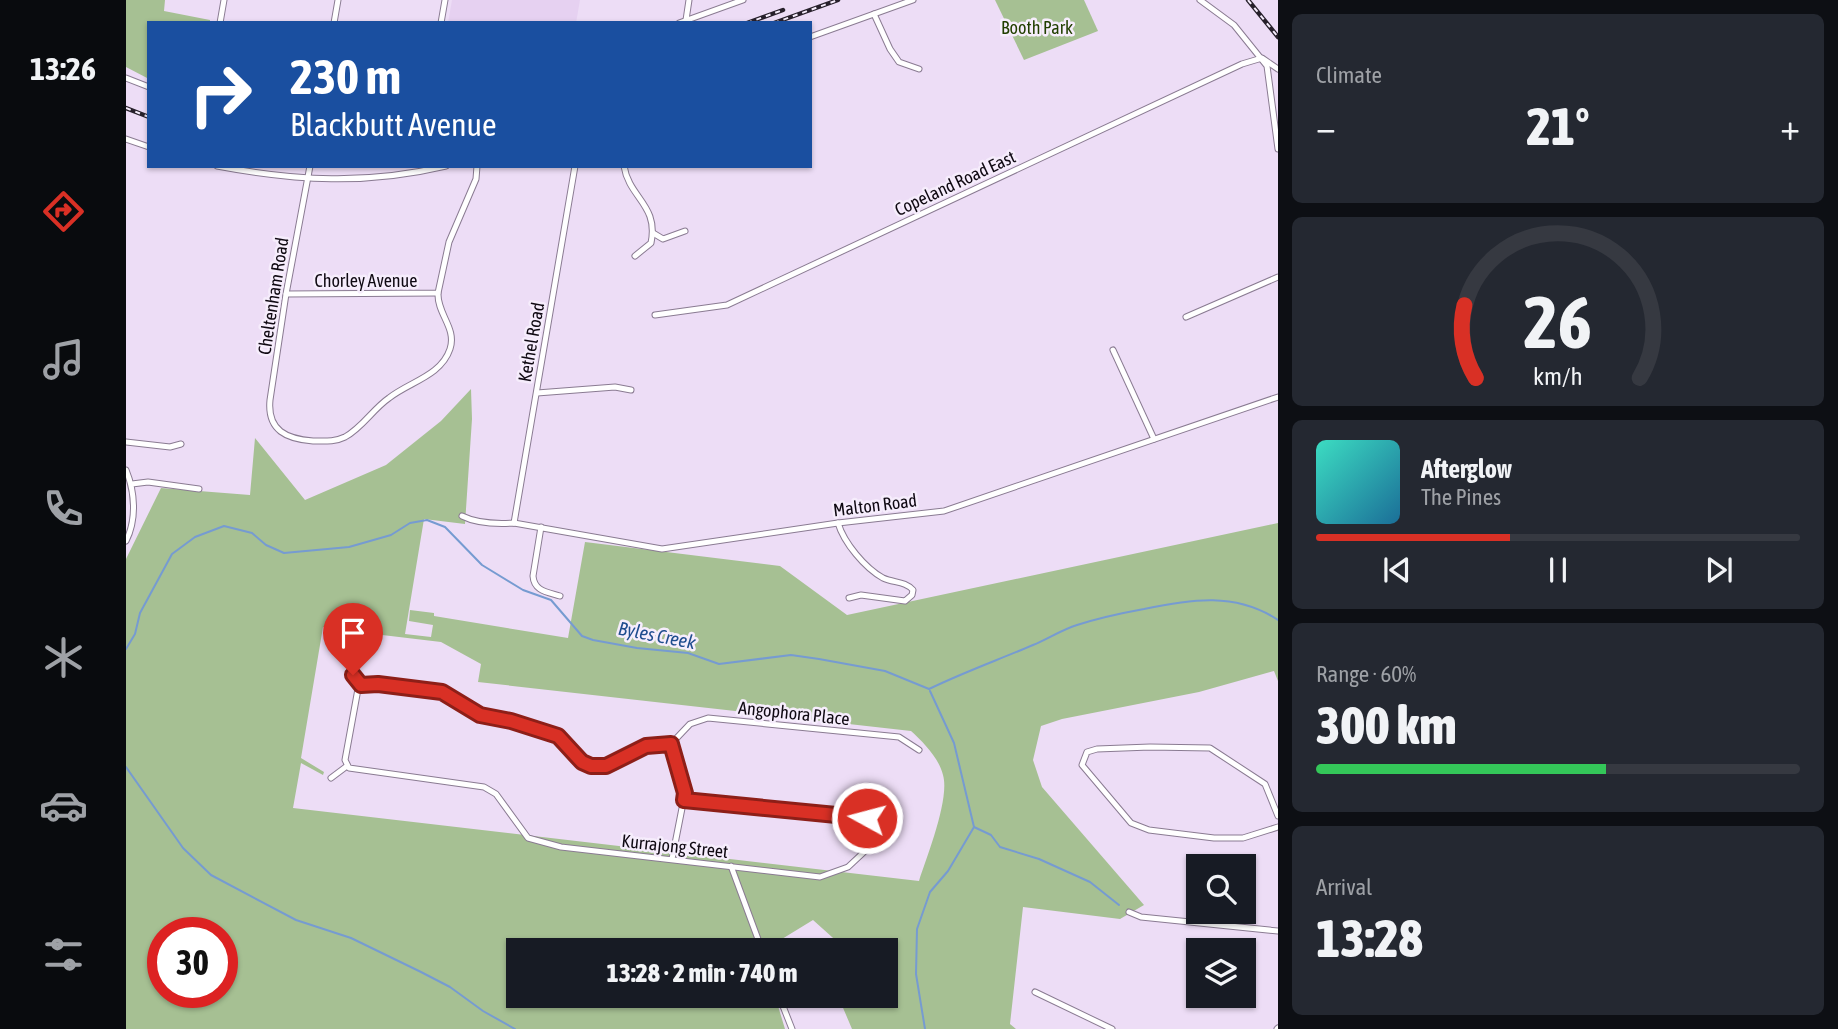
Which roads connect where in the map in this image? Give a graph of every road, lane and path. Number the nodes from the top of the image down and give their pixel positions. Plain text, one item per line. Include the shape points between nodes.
1 (224, 0) edge
2 (338, 0) edge
3 (445, 0) edge
4 (689, 0) edge
5 (743, 0) edge
6 (913, 0) edge
7 (1200, 0) edge
8 (874, 14) junction
9 (686, 20) joint
10 (220, 21) edge
11 (334, 21) edge
12 (442, 21) edge
13 (812, 36) edge
14 (1262, 58) junction
15 (919, 69) dead end
16 (1278, 71) edge
17 (1270, 77) junction
18 (126, 78) edge
19 (147, 86) edge
20 (126, 139) edge
21 (147, 146) edge
22 (1278, 149) edge
23 (226, 168) edge
24 (435, 168) edge
25 (477, 168) edge
26 (575, 168) edge
27 (624, 168) edge
28 (309, 169) edge
29 (307, 179) junction
30 (685, 231) dead end
31 (653, 233) junction
32 (635, 256) dead end
33 (1278, 277) edge
34 (438, 293) junction
35 (286, 294) junction
36 (655, 315) dead end
37 (1186, 317) dead end
38 (1113, 350) dead end
39 (631, 390) dead end
40 (537, 393) junction
41 (1278, 397) edge
42 (1154, 439) junction
43 (126, 442) edge
44 (181, 444) dead end
45 (126, 470) edge
46 (132, 484) junction
47 (200, 488) dead end
48 (462, 516) dead end
49 (514, 523) junction
50 (838, 523) junction
51 (541, 527) junction
52 (126, 541) edge
53 (560, 596) dead end
54 (849, 598) dead end
55 (353, 675) dead end
56 (361, 685) junction
57 (671, 744) junction
58 (919, 750) dead end
59 (347, 766) junction
60 (331, 778) dead end
61 (684, 800) junction
62 (1278, 816) edge
63 (1278, 827) edge
64 (672, 859) junction
65 (730, 866) junction
66 (1129, 912) dead end
67 (1278, 931) edge
68 (757, 938) edge
69 (1035, 992) dead end
70 (784, 1008) edge
71 (792, 1029) edge
72 (1112, 1029) edge

1 - 10 street
2 - 11 street
3 - 12 street
4 - 9 street
5 - 9 street
6 - 8 street
7 - 14 street via 1234,25
8 - 13 street
8 - 15 street via 899,62
14 - 16 street
14 - 17 street
14 - 36 street, Copeland Road East via 734,302
16 - 17 street
17 - 22 street
18 - 19 street
20 - 21 street
23 - 29 street
24 - 29 street via 355,180
25 - 34 street, Chorley Avenue via 449,242
26 - 40 street, Kethel Road
27 - 31 street via 649,212
28 - 29 street, Cheltenham Road
29 - 35 street, Cheltenham Road
30 - 31 street via 663,239
31 - 32 street via 650,245
33 - 37 street
34 - 35 street, Chorley Avenue
34 - 35 street, Cheltenham Road via 452,338 440,367 388,398 344,437 331,441 285,435 271,417
38 - 42 street
39 - 40 street via 615,387
40 - 49 street, Kethel Road
41 - 42 street, Malton Road
42 - 50 street, Malton Road via 944,511
43 - 44 street
45 - 46 street
46 - 47 street
46 - 52 street via 131,531
48 - 49 street, Malton Road
49 - 51 street, Malton Road
50 - 51 street, Malton Road via 662,549
50 - 54 street via 867,566 884,579 914,590 905,601 861,595
51 - 53 street via 534,583
55 - 56 street
56 - 57 street via 442,692 480,715 558,736 591,766 606,766 646,746
56 - 59 street
57 - 58 street, Angophora Place via 690,724 708,718 900,737
57 - 61 street
59 - 60 street
59 - 64 street, Kurrajong Street via 484,787 496,794 528,838 561,847
61 - 64 street
61 - 65 street, Kurrajong Street via 867,818 876,825 879,838 862,855 848,867 820,877
62 - 63 street via 1265,784 1210,748 1097,749 1087,752 1082,765 1131,823 1149,830 1243,838
64 - 65 street, Kurrajong Street
65 - 68 street
66 - 67 street
69 - 72 street
70 - 71 street

